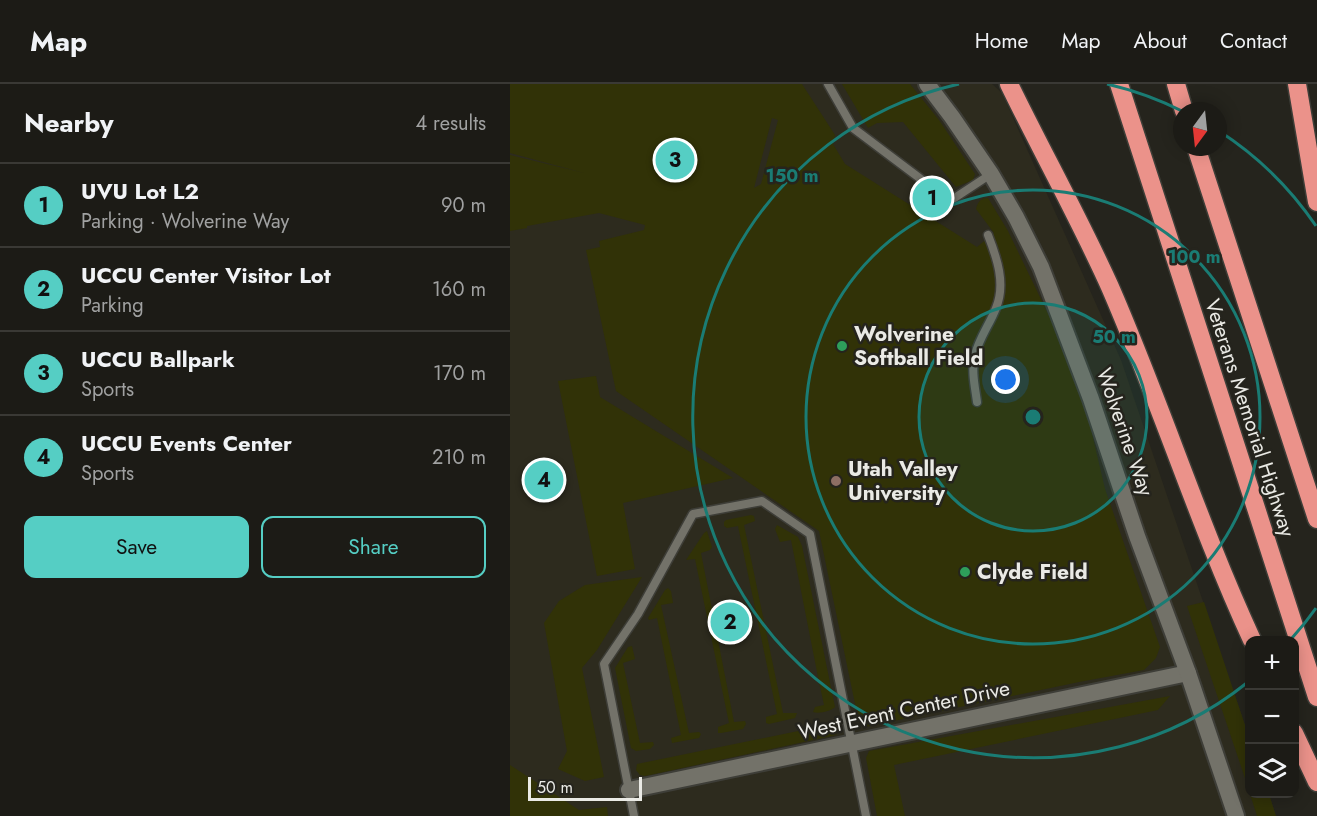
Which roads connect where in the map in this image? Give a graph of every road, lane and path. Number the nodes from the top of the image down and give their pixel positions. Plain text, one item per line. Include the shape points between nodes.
1 (828, 84) edge
2 (927, 84) edge
3 (1119, 84) edge
4 (1176, 84) edge
5 (1297, 84) edge
6 (1302, 84) edge
7 (1009, 85) edge
8 (1182, 102) edge
9 (1302, 106) junction
10 (1199, 156) edge
11 (990, 174) junction
12 (1317, 202) edge
13 (988, 235) dead end
14 (977, 402) dead end
15 (1317, 519) edge
16 (1250, 636) edge
17 (1188, 673) junction
18 (1317, 697) edge
19 (853, 744) junction
20 (1299, 744) edge
21 (1317, 782) edge
22 (629, 790) junction
23 (634, 816) edge
24 (866, 816) edge
25 (1236, 816) edge

1 - 11 lane via 853,129 950,201
2 - 11 main road, Wolverine Way
3 - 18 highway, Veterans Memorial Highway
4 - 8 highway
5 - 9 highway
6 - 9 highway
7 - 16 highway via 1109,286
9 - 12 highway
10 - 15 highway, Veterans Memorial Highway
11 - 17 main road, Wolverine Way via 1041,267
13 - 14 lane via 1001,293 974,356
17 - 19 main road, West Event Center Drive
17 - 25 main road, Wolverine Way
19 - 22 main road, West Event Center Drive
19 - 22 lane via 810,534 762,501 713,509 693,514 638,614 604,664
19 - 24 lane
20 - 21 highway
22 - 23 lane

